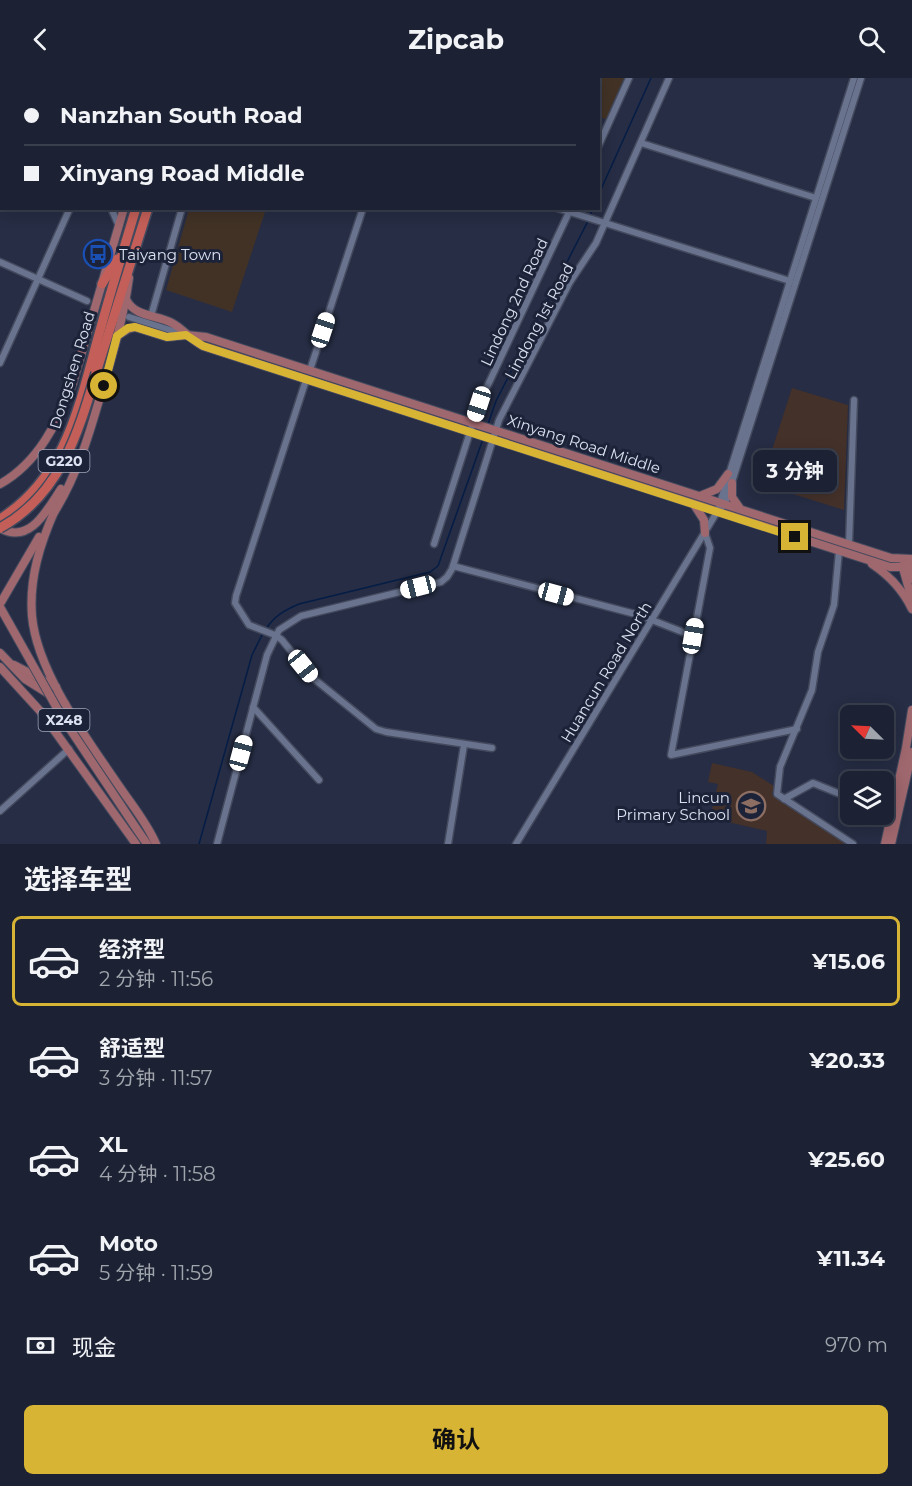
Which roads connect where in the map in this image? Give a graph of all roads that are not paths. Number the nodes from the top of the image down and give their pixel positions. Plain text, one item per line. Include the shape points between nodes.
1 (629, 78) edge
2 (669, 78) edge
3 (854, 78) edge
4 (861, 78) edge
5 (602, 130) edge
6 (641, 143) junction
7 (816, 198) junction
8 (69, 210) edge
9 (112, 210) edge
10 (123, 210) edge
11 (135, 210) edge
12 (147, 210) edge
13 (181, 210) edge
14 (362, 210) edge
15 (570, 210) edge
16 (605, 223) junction
17 (119, 226) junction
18 (125, 246) junction
19 (0, 262) edge
20 (131, 264) junction
21 (38, 279) junction
22 (790, 281) junction
23 (102, 284) junction
24 (126, 299) junction
25 (87, 302) dead end
26 (151, 316) junction
27 (129, 317) dead end
28 (186, 335) junction
29 (117, 336) junction
30 (0, 363) edge
31 (310, 370) junction
32 (92, 372) junction
33 (306, 380) junction
34 (854, 400) dead end
35 (475, 424) junction
36 (493, 429) junction
37 (472, 433) junction
38 (490, 439) junction
39 (81, 454) junction
40 (728, 474) junction
41 (2, 483) edge
42 (732, 483) junction
43 (700, 496) junction
44 (722, 503) junction
45 (691, 504) junction
46 (55, 510) junction
47 (743, 510) junction
48 (717, 512) junction
49 (0, 519) edge
50 (0, 528) edge
51 (705, 533) junction
52 (435, 544) dead end
53 (849, 544) junction
54 (839, 551) junction
55 (860, 557) junction
56 (908, 564) edge
57 (453, 566) junction
58 (912, 579) edge
59 (912, 600) edge
60 (0, 606) edge
61 (912, 609) edge
62 (652, 620) junction
63 (272, 633) junction
64 (693, 636) junction
65 (0, 653) edge
66 (8, 661) junction
67 (0, 666) edge
68 (57, 688) junction
69 (68, 707) junction
70 (253, 707) junction
71 (912, 710) edge
72 (81, 727) junction
73 (797, 729) junction
74 (61, 739) junction
75 (464, 745) junction
76 (492, 748) dead end
77 (69, 749) junction
78 (912, 752) edge
79 (319, 780) dead end
80 (894, 790) edge
81 (908, 790) edge
82 (840, 794) edge
83 (784, 799) junction
84 (0, 812) edge
85 (886, 825) edge
86 (136, 844) edge
87 (147, 844) edge
88 (156, 844) edge
89 (217, 844) edge
90 (448, 844) edge
91 (516, 844) edge
92 (853, 844) edge
93 (885, 844) edge
94 (891, 844) edge

1 - 5 street
2 - 6 street, Lindong 1st Road
3 - 7 street
4 - 42 street
6 - 7 street
6 - 16 street, Lindong 1st Road
7 - 22 street
8 - 21 street
9 - 17 street
10 - 17 main road
11 - 18 highway, Dongshen Road / G220
12 - 20 highway, Dongshen Road / G220
13 - 26 street
14 - 31 street
15 - 16 street
15 - 35 street, Lindong 2nd Road via 479,404
16 - 22 street
16 - 36 street, Lindong 1st Road
17 - 23 main road
18 - 23 highway
18 - 32 highway, Dongshen Road / G220
19 - 21 street
20 - 24 main road
20 - 32 highway, Dongshen Road / G220
21 - 25 street
21 - 30 street
22 - 40 street
23 - 41 main road via 58,418 34,456
24 - 26 main road via 131,307
24 - 29 main road
26 - 28 main road via 172,323
27 - 28 street, Xinyang Road Middle
28 - 29 main road via 167,337 135,327
28 - 31 main road, Xinyang Road Middle via 206,337
28 - 33 main road, Xinyang Road Middle via 203,346
29 - 39 main road
31 - 35 main road, Xinyang Road Middle
32 - 49 highway, Dongshen Road / G220 via 56,461 28,498
32 - 50 highway, Dongshen Road / G220, bridge via 75,440 57,475 31,506
33 - 37 main road, Xinyang Road Middle
33 - 63 street via 235,603 249,625
34 - 53 street
35 - 36 main road, Xinyang Road Middle
35 - 37 street, Lindong 2nd Road
36 - 38 street, Lindong 1st Road
36 - 43 main road, Xinyang Road Middle
37 - 38 main road, Xinyang Road Middle
37 - 52 street, Lindong 2nd Road
38 - 45 main road, Xinyang Road Middle
38 - 57 street, Lindong 1st Road
39 - 46 main road
39 - 50 main road via 33,526 18,533
40 - 43 main road via 717,489
40 - 44 street
42 - 44 street
42 - 47 main road via 732,497
43 - 44 main road, Xinyang Road Middle
44 - 47 main road, Xinyang Road Middle
44 - 48 street, Huancun Road North
45 - 48 main road, Xinyang Road Middle
45 - 51 main road via 702,516
46 - 60 main road
46 - 68 main road via 38,554 32,605 40,650
47 - 53 main road, Xinyang Road Middle
48 - 51 street, Huancun Road North
48 - 54 main road, Xinyang Road Middle
51 - 62 street, Huancun Road North
51 - 64 street via 710,548
53 - 56 main road, Xinyang Road Middle
54 - 55 main road, Xinyang Road Middle
54 - 73 street via 834,605 818,652 812,690
55 - 56 main road, Xinyang Road Middle via 890,567
55 - 61 main road via 893,580
56 - 58 main road
56 - 59 main road
57 - 62 street
57 - 63 street via 441,582 302,616
60 - 87 main road, X248, bridge via 62,717
62 - 64 street
62 - 91 street, Huancun Road North
63 - 70 street
63 - 75 street via 313,678 368,724 386,732
64 - 73 street via 671,755
65 - 66 main road
66 - 68 main road
66 - 69 main road via 25,679
67 - 74 main road, X248
68 - 69 main road
69 - 72 main road
70 - 79 street
70 - 89 street
71 - 80 main road
72 - 74 main road via 67,725
72 - 88 main road
73 - 83 street via 780,767 777,794
74 - 77 main road, X248
75 - 76 street
75 - 90 street
77 - 84 street
77 - 86 main road, X248
78 - 81 main road
81 - 94 main road
82 - 83 street via 813,783
83 - 92 street
85 - 93 main road

